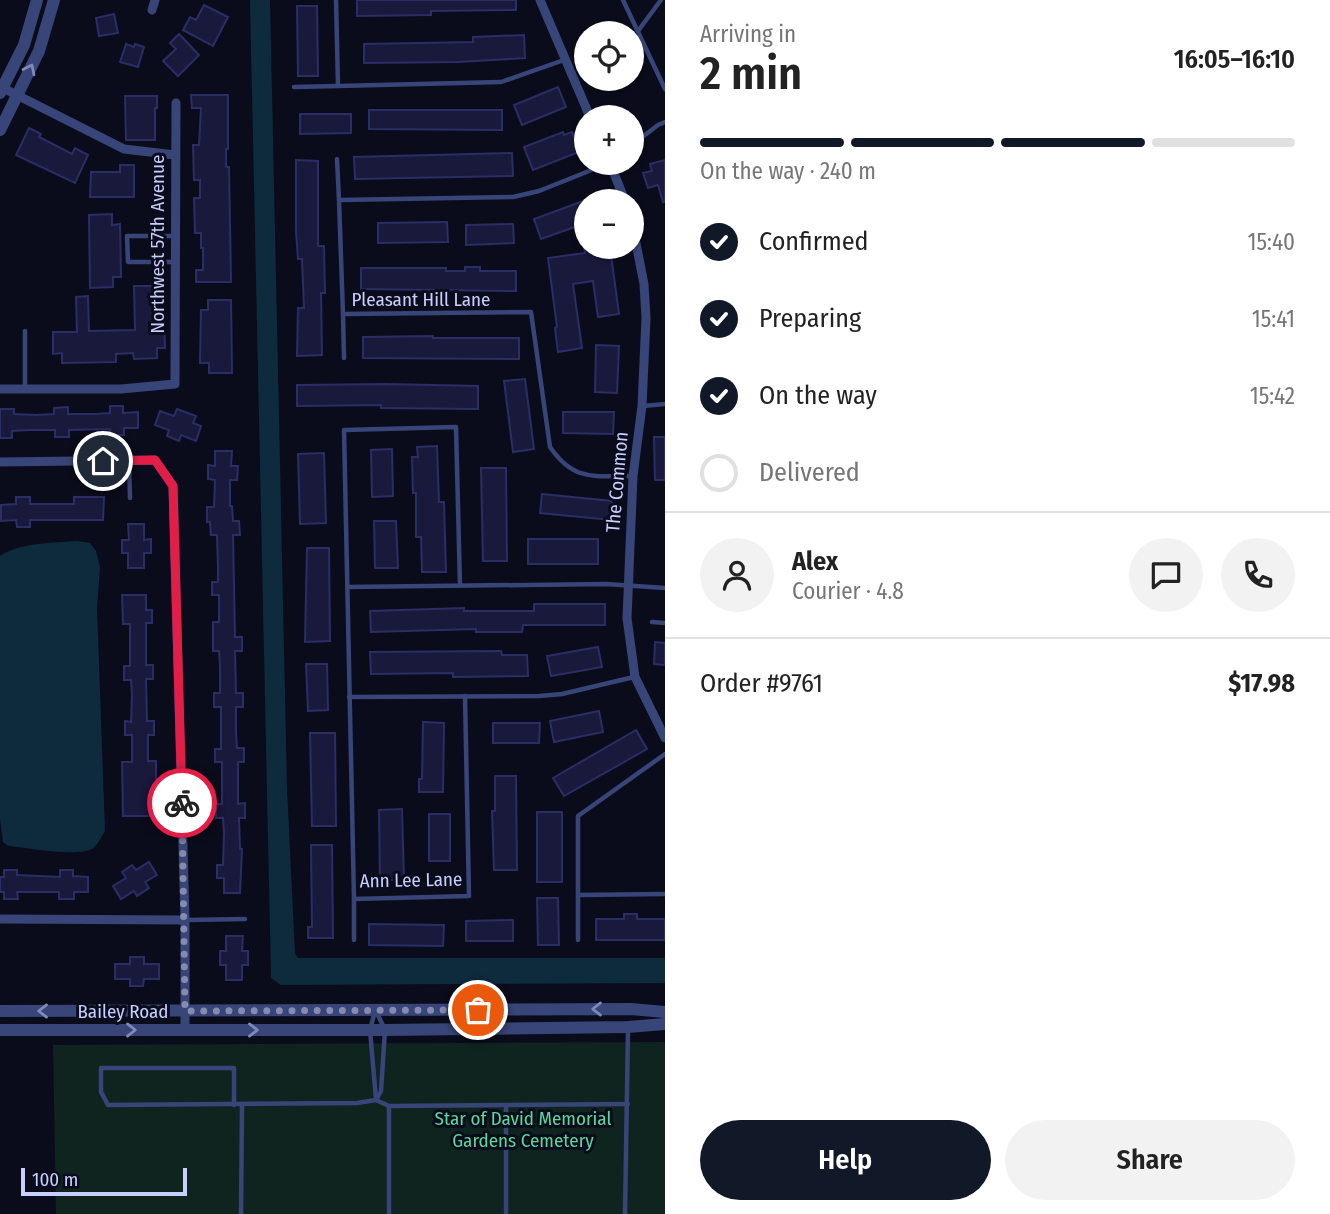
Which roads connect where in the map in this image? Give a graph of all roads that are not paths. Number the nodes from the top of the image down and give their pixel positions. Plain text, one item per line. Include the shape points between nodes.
1 (37, 0) edge
2 (54, 0) edge
3 (336, 0) edge
4 (540, 0) edge
5 (623, 0) edge
6 (661, 0) edge
7 (633, 21) edge
8 (644, 23) edge
9 (644, 44) edge
10 (565, 60) junction
11 (338, 86) junction
12 (295, 87) dead end
13 (665, 89) edge
14 (1, 91) edge
15 (18, 95) junction
16 (176, 103) dead end
17 (585, 105) edge
18 (665, 122) edge
19 (0, 130) edge
20 (644, 136) edge
21 (175, 155) junction
22 (337, 159) dead end
23 (579, 175) edge
24 (339, 200) junction
25 (175, 236) junction
26 (639, 259) edge
27 (175, 262) junction
28 (343, 314) junction
29 (25, 331) dead end
30 (344, 358) dead end
31 (25, 389) junction
32 (0, 390) edge
33 (665, 404) edge
34 (642, 406) junction
35 (129, 460) junction
36 (0, 463) edge
37 (633, 476) junction
38 (130, 498) dead end
39 (460, 585) junction
40 (628, 585) junction
41 (348, 587) junction
42 (665, 589) edge
43 (652, 622) dead end
44 (665, 623) edge
45 (635, 677) junction
46 (465, 696) junction
47 (349, 697) junction
48 (665, 738) edge
49 (665, 754) edge
50 (665, 894) edge
51 (578, 895) junction
52 (354, 899) junction
53 (0, 919) edge
54 (245, 919) dead end
55 (185, 920) junction
56 (354, 940) dead end
57 (578, 940) dead end
58 (375, 1010) junction
59 (185, 1011) junction
60 (0, 1012) edge
61 (665, 1012) edge
62 (665, 1024) edge
63 (628, 1027) junction
64 (0, 1030) edge
65 (185, 1030) junction
66 (370, 1030) junction
67 (384, 1030) junction
68 (376, 1100) junction
69 (628, 1104) junction
70 (234, 1105) junction
71 (242, 1105) junction
72 (506, 1105) junction
73 (389, 1106) junction
74 (242, 1214) edge
75 (389, 1214) edge
76 (506, 1214) edge
77 (625, 1214) edge

1 - 14 street via 23,45
15 -> 2 street via 39,51
3 - 11 lane
4 - 10 street
5 - 7 lane
6 - 8 lane
9 - 13 lane
10 - 11 lane via 501,82
10 - 17 street
11 - 12 lane
14 - 15 street
15 - 19 street
15 - 21 street via 124,149
16 - 21 street, Northwest 57th Avenue
18 - 20 lane
21 - 25 street, Northwest 57th Avenue
22 - 24 lane, Pleasant Hill Lane
23 - 24 lane via 513,197
24 - 28 lane, Pleasant Hill Lane
25 - 27 street, Northwest 57th Avenue
25 - 27 lane via 127,236 128,262
26 - 34 street, The Common via 646,318
27 - 31 street, Northwest 57th Avenue via 175,384
28 - 30 lane
28 - 37 lane, Pleasant Hill Lane via 531,312 550,447 561,464 587,476
29 - 31 lane
31 - 32 street
33 - 34 lane
34 - 37 street, The Common
35 - 36 street
35 - 38 lane
35 - 55 street via 155,460 173,486
37 - 40 street, The Common
39 - 40 lane
39 - 41 lane
39 - 41 lane, Ann Lee Lane via 456,427 344,430
40 - 42 lane
40 - 45 street, The Common via 627,618
41 - 47 lane, Ann Lee Lane
43 - 44 lane
45 - 46 lane via 562,694
45 - 48 street, The Common
46 - 47 lane
46 - 52 lane, Ann Lee Lane via 469,896
47 - 52 lane, Ann Lee Lane
49 - 51 lane via 578,816
50 - 51 lane
51 - 57 lane
52 - 56 lane
53 - 55 street
54 - 55 lane
55 - 59 street
58 - 59 street, Bailey Road
61 -> 58 street, Bailey Road
58 - 66 lane
58 - 67 lane
59 -> 60 street, Bailey Road
59 - 65 street
62 - 63 street, Bailey Road
63 - 67 street, Bailey Road
63 - 69 lane
64 -> 65 street, Bailey Road
65 -> 66 street, Bailey Road
66 - 67 street, Bailey Road
66 - 68 lane
67 - 68 lane via 383,1078
68 - 71 lane
68 - 73 lane
69 - 72 lane
69 - 77 lane
70 - 70 lane via 234,1068 102,1068 101,1092 108,1105
70 - 71 lane
71 - 74 lane
72 - 73 lane
72 - 76 lane
73 - 75 lane

